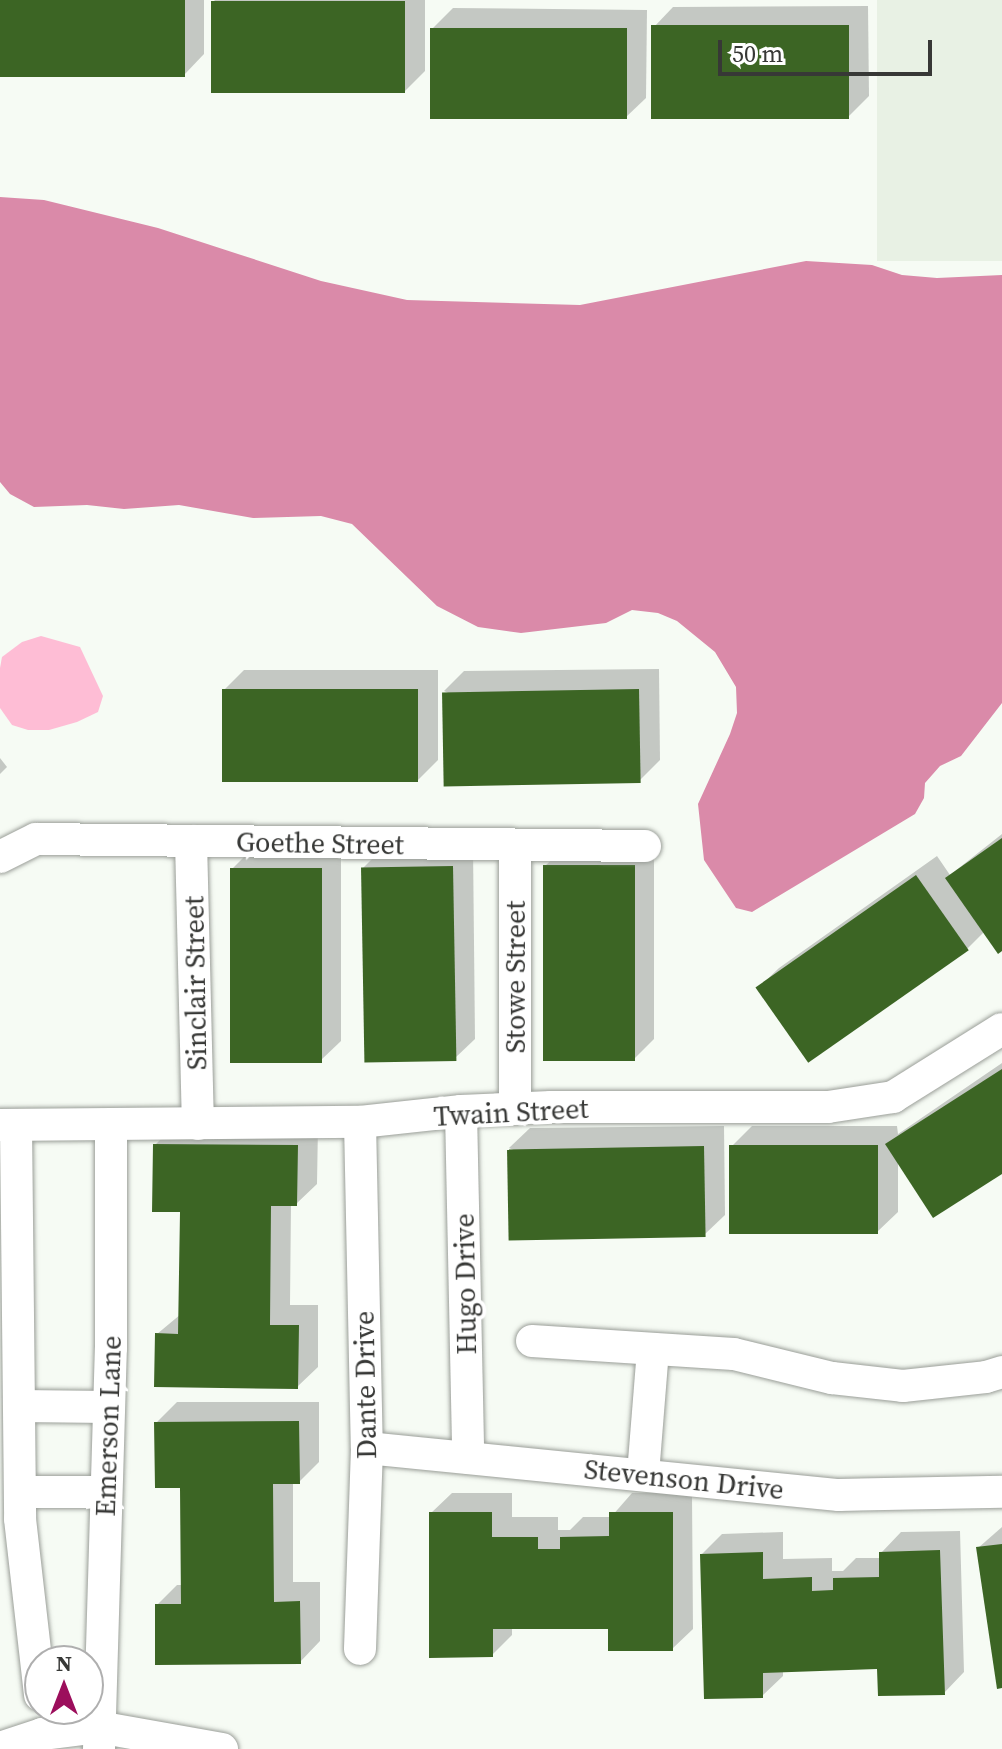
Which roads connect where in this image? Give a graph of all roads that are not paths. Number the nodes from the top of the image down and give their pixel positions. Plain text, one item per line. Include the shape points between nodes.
1 (191, 841) junction
2 (515, 846) junction
3 (645, 846) dead end
4 (0, 857) edge
5 (1002, 1029) edge
6 (515, 1109) junction
7 (461, 1111) junction
8 (360, 1122) junction
9 (198, 1124) junction
10 (8, 1125) edge
11 (111, 1125) junction
12 (532, 1341) dead end
13 (653, 1349) junction
14 (1002, 1372) edge
15 (19, 1406) junction
16 (109, 1407) junction
17 (367, 1448) junction
18 (468, 1458) junction
19 (643, 1474) junction
20 (20, 1492) junction
21 (106, 1492) junction
22 (1002, 1492) edge
23 (35, 1645) edge
24 (360, 1649) dead end
25 (42, 1731) edge
26 (99, 1738) edge
27 (0, 1748) edge
28 (222, 1749) edge

1 - 2 street, Goethe Street
1 - 4 street, Goethe Street via 36,839
1 - 9 street, Sinclair Street
2 - 3 street, Goethe Street
2 - 6 street, Stowe Street
5 - 6 street, Twain Street via 893,1097 841,1105
6 - 7 street, Twain Street
7 - 8 street, Twain Street
7 - 18 street, Hugo Drive
8 - 9 street, Twain Street
8 - 17 street, Dante Drive
9 - 11 street, Twain Street
10 - 11 street, Twain Street
10 - 15 street
11 - 16 street, Emerson Lane
12 - 13 street
13 - 14 street via 734,1354 832,1378 903,1386
13 - 19 street
15 - 16 street
15 - 20 street
16 - 21 street, Emerson Lane
17 - 18 street, Stevenson Drive
17 - 24 street, Dante Drive
18 - 19 street, Stevenson Drive
19 - 22 street, Stevenson Drive via 839,1495
20 - 21 street
20 - 23 street
21 - 26 street, Emerson Lane
25 - 26 street
25 - 27 street
26 - 28 street

